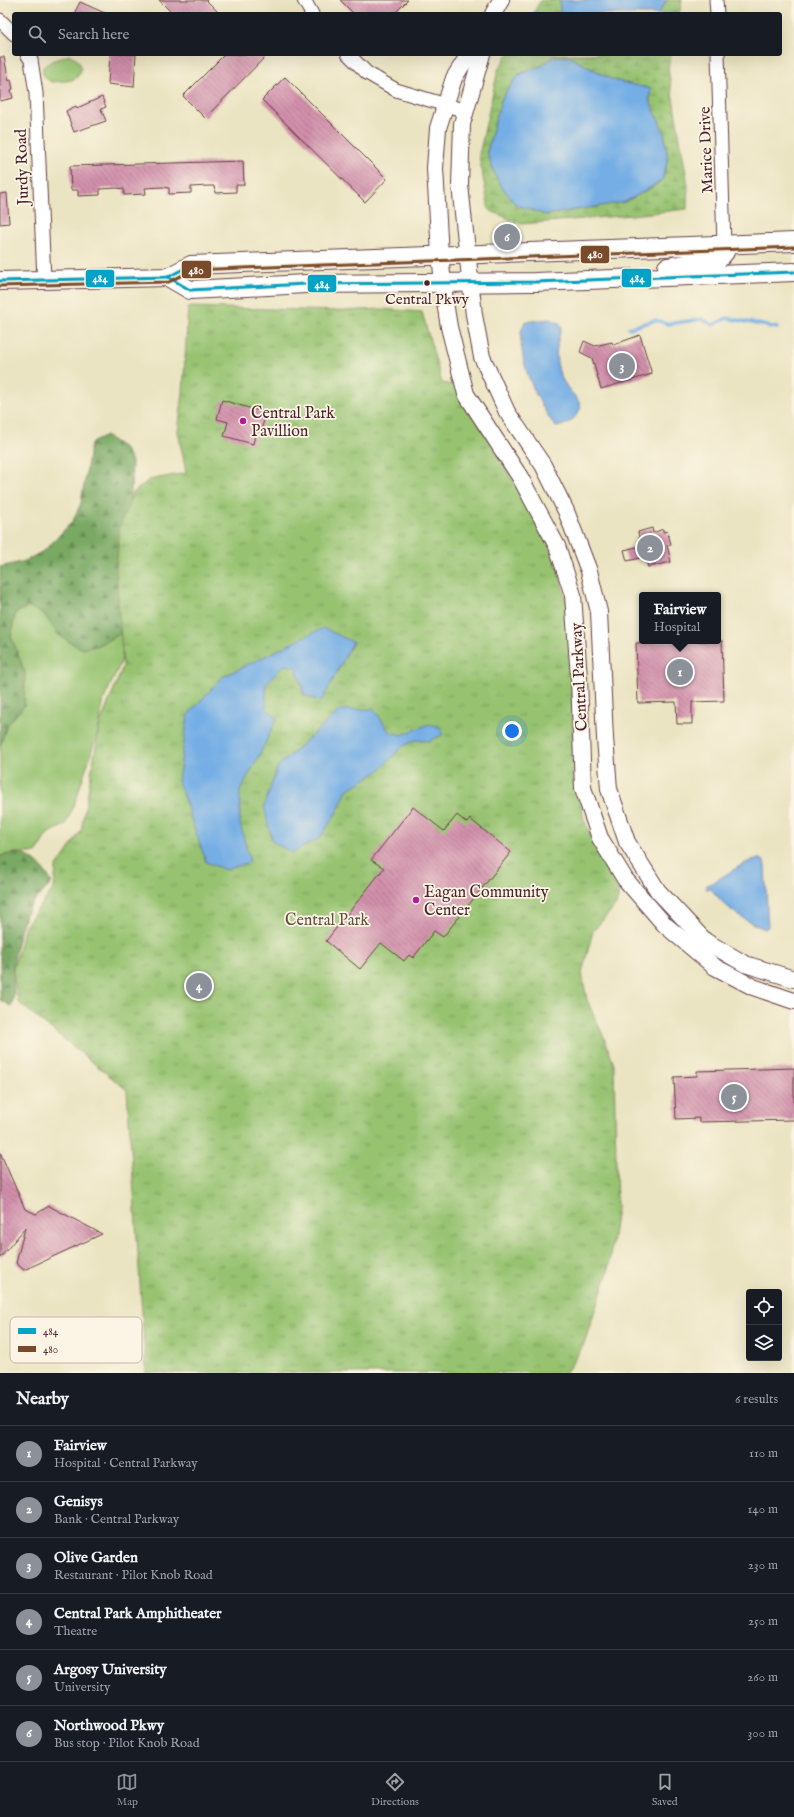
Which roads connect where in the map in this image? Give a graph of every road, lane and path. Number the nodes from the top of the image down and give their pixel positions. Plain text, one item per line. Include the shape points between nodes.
1 (304, 0) edge
2 (501, 0) edge
3 (716, 0) edge
4 (311, 12) edge
5 (494, 12) edge
6 (717, 12) edge
7 (0, 20) edge
8 (12, 32) edge
9 (28, 56) edge
10 (350, 56) edge
11 (467, 56) edge
12 (481, 56) edge
13 (718, 56) edge
14 (445, 105) junction
15 (466, 111) junction
16 (794, 242) edge
17 (724, 245) junction
18 (467, 254) junction
19 (440, 255) junction
20 (794, 272) edge
21 (168, 277) junction
22 (622, 278) junction
23 (44, 280) junction
24 (0, 282) edge
25 (443, 282) junction
26 (470, 282) junction
27 (794, 979) edge
28 (794, 1001) edge

1 - 4 street
2 - 5 street
3 - 6 street
7 - 8 street
9 - 23 street, Jurdy Road via 36,92
10 - 14 street via 367,73 396,90
11 - 14 street, Central Parkway via 454,78
12 - 15 street, Central Parkway
13 - 17 street, Marice Drive
14 - 15 street
14 - 19 street, Central Parkway via 438,128 435,168
15 - 18 street, Central Parkway via 462,124 460,185
16 - 17 main road
17 - 18 main road
17 - 22 main road via 725,252 720,258
18 - 19 main road
18 - 26 street, Central Parkway
19 - 21 main road via 191,265
19 - 25 street, Central Parkway
20 - 22 main road
21 - 23 main road
21 - 25 main road via 190,290 306,284
22 - 26 main road
23 - 24 main road
25 - 26 main road
25 - 28 street, Central Parkway via 449,327 466,394 520,477 557,546 573,594 584,788 600,838 625,879 665,925 715,967 753,987
26 - 27 street, Central Parkway via 482,357 508,412 543,465 566,511 589,571 599,612 604,738 609,789 627,842 658,891 705,941 745,964

